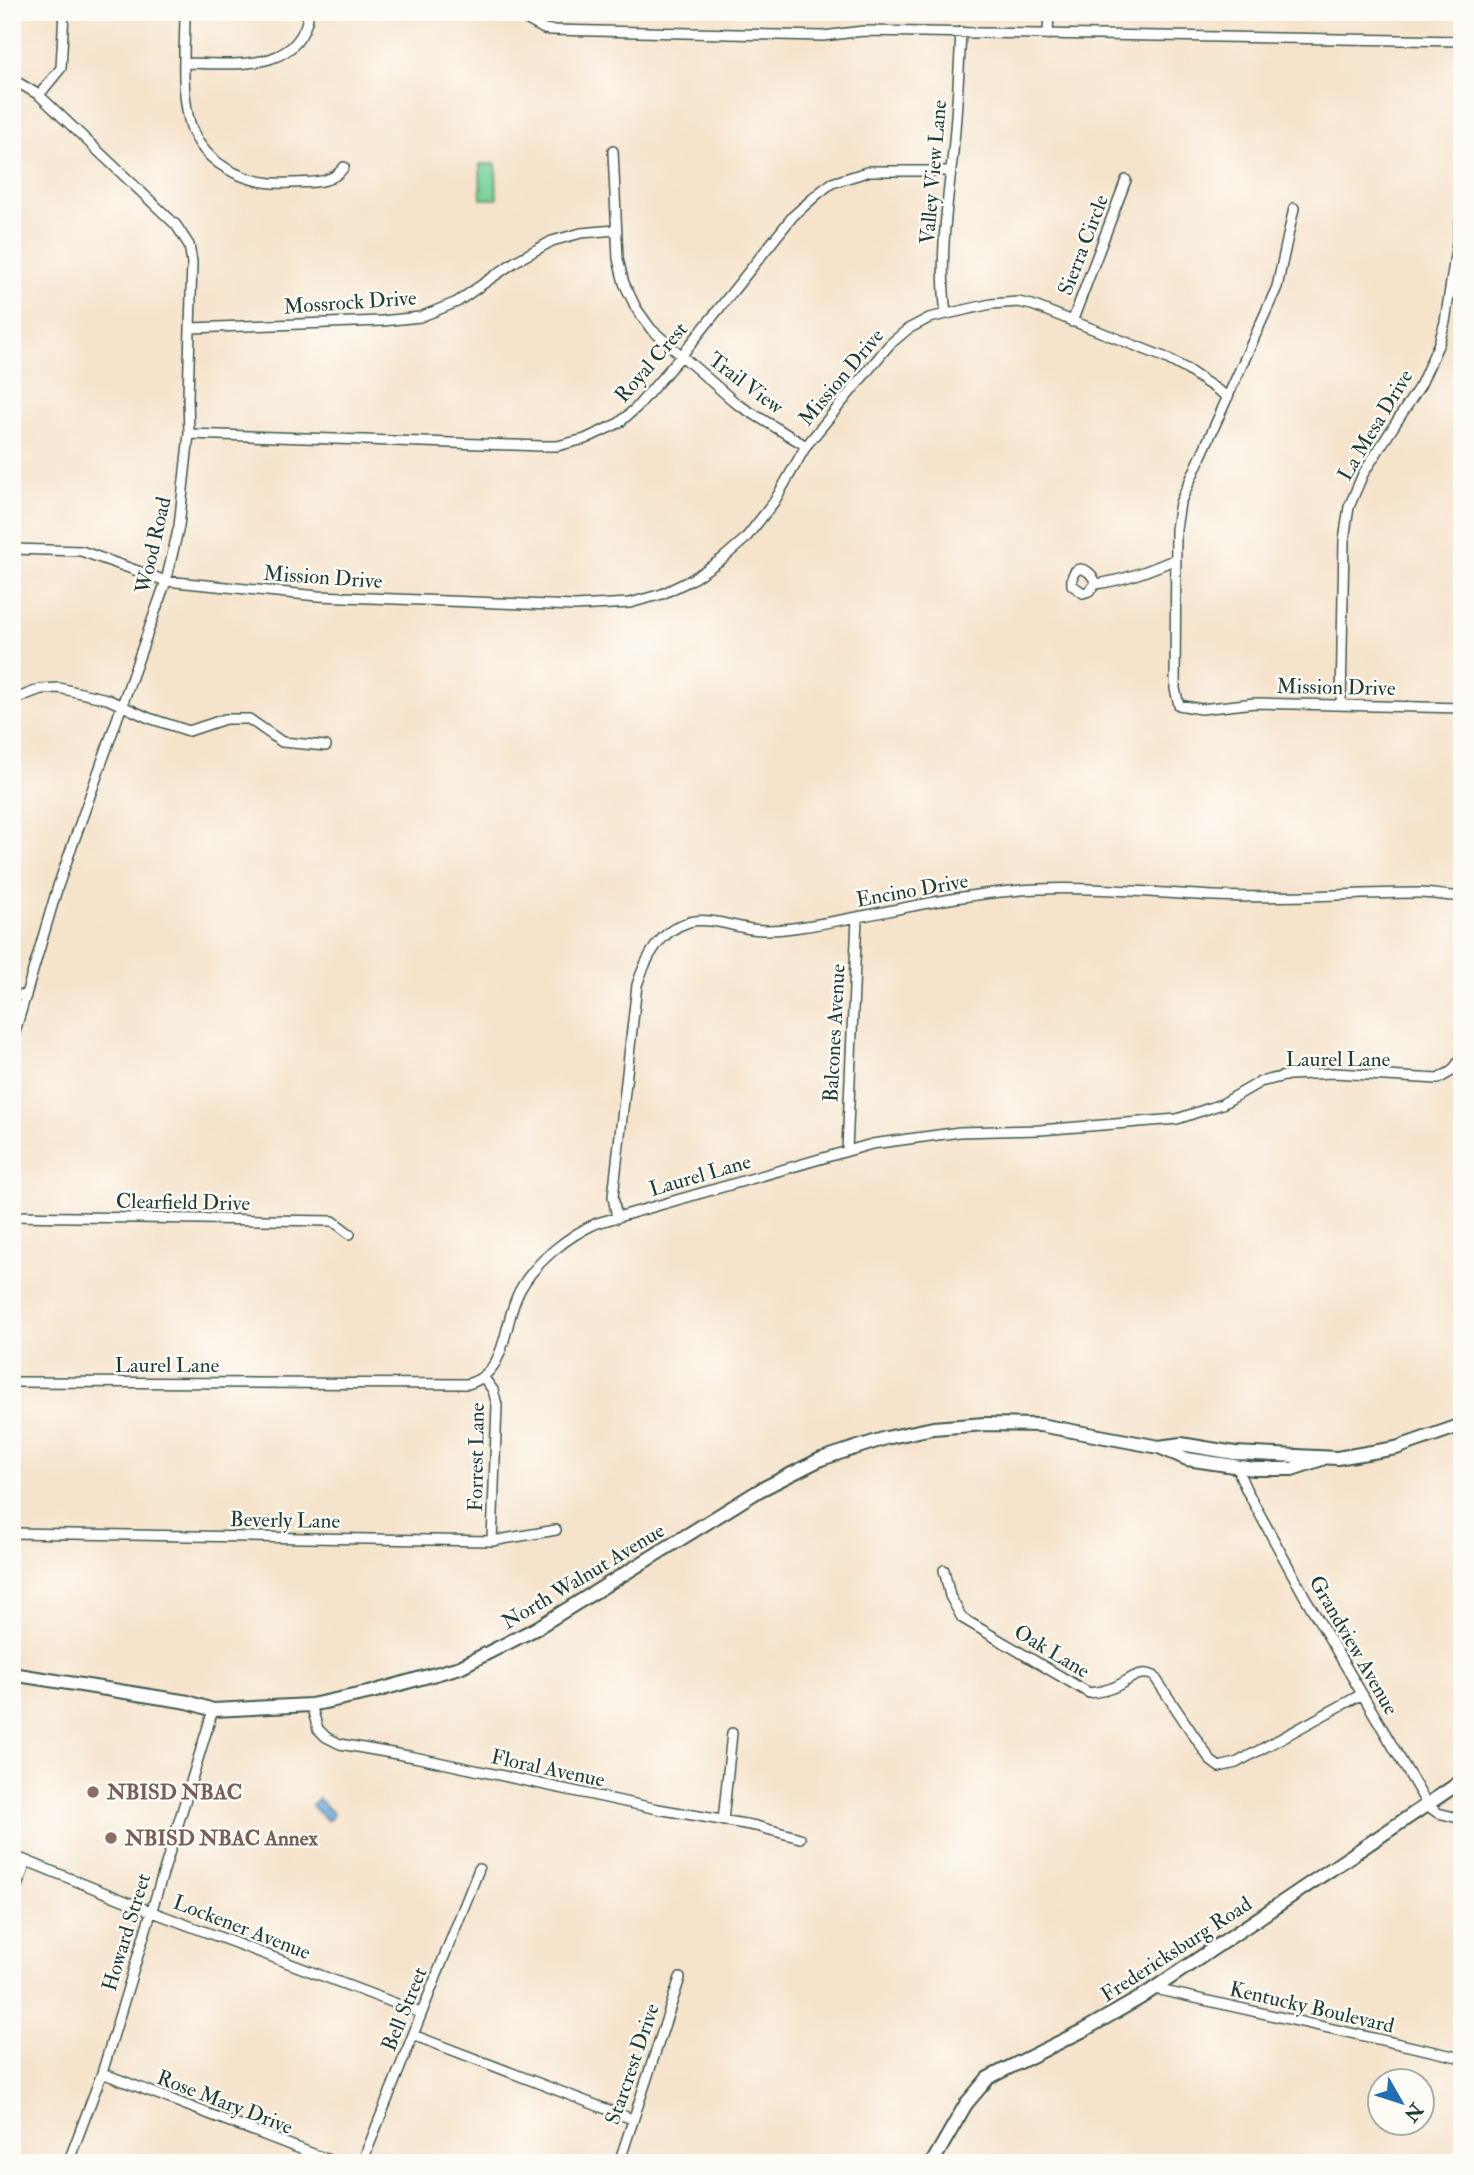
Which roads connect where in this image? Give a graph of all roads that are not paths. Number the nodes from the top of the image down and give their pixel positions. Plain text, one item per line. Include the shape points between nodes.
1 (64, 12) edge
2 (185, 12) edge
3 (309, 12) edge
4 (1049, 12) edge
5 (524, 18) dead end
6 (961, 32) junction
7 (1048, 35) junction
8 (1462, 41) edge
9 (184, 63) junction
10 (12, 79) edge
11 (39, 95) junction
12 (613, 150) dead end
13 (344, 167) dead end
14 (951, 172) junction
15 (1126, 180) dead end
16 (1294, 208) dead end
17 (1462, 210) edge
18 (615, 230) junction
19 (946, 314) junction
20 (1072, 321) junction
21 (191, 328) junction
22 (682, 355) junction
23 (1228, 397) junction
24 (189, 435) junction
25 (806, 446) junction
26 (12, 549) edge
27 (1176, 559) junction
28 (166, 581) junction
29 (1096, 584) dead end
30 (12, 700) edge
31 (1341, 704) junction
32 (120, 707) junction
33 (1462, 708) edge
34 (326, 746) dead end
35 (1462, 896) edge
36 (857, 918) junction
37 (12, 995) edge
38 (26, 996) junction
39 (12, 1042) edge
40 (1462, 1057) edge
41 (847, 1150) junction
42 (12, 1216) edge
43 (617, 1218) junction
44 (350, 1234) dead end
45 (483, 1377) junction
46 (12, 1382) edge
47 (1462, 1426) edge
48 (1159, 1447) junction
49 (1322, 1459) junction
50 (1241, 1467) junction
51 (556, 1530) dead end
52 (12, 1533) edge
53 (492, 1541) junction
54 (944, 1570) dead end
55 (12, 1674) edge
56 (1362, 1694) junction
57 (311, 1705) junction
58 (213, 1710) junction
59 (732, 1733) dead end
60 (1462, 1781) edge
61 (1428, 1806) junction
62 (1462, 1819) edge
63 (723, 1821) junction
64 (800, 1838) dead end
65 (12, 1855) edge
66 (27, 1861) junction
67 (479, 1869) dead end
68 (12, 1898) edge
69 (150, 1911) junction
70 (680, 1978) dead end
71 (1155, 1989) junction
72 (421, 2013) junction
73 (413, 2035) junction
74 (1462, 2058) edge
75 (102, 2073) junction
76 (632, 2119) junction
77 (68, 2163) edge
78 (337, 2163) edge
79 (362, 2163) edge
80 (619, 2163) edge
81 (932, 2163) edge

1 - 11 street via 61,68
2 - 9 street
3 - 9 street via 300,38 279,57 255,63
4 - 7 street
5 - 6 street via 551,30 823,36 863,31
6 - 7 street
6 - 14 street, Valley View Lane
7 - 8 street
9 - 13 street via 188,118 206,150 232,173 288,184 327,181
10 - 11 street, Wood Road
11 - 21 street, Wood Road via 181,231 192,261
12 - 18 street, Trail View
14 - 19 street, Valley View Lane via 942,251
14 - 22 street, Royal Crest via 870,171 832,183 793,216
15 - 20 street, Sierra Circle
16 - 23 street via 1277,287
17 - 31 street, La Mesa Drive via 1439,343 1421,384 1363,474 1349,507 1344,540
18 - 21 street, Mossrock Drive via 552,241 457,302 420,317
18 - 22 street, Trail View via 629,295 651,328
19 - 20 street, Mission Drive via 1018,302
19 - 25 street, Mission Drive via 917,323 899,335
20 - 23 street, Mission Drive via 1175,363
21 - 24 street, Wood Road
22 - 24 street, Royal Crest via 619,423 557,446
22 - 25 street, Trail View via 745,410
23 - 27 street, Mission Drive via 1180,503
24 - 28 street, Wood Road via 179,526
25 - 28 street, Mission Drive via 764,517 736,548 677,587 630,603 575,606 318,596
26 - 28 street, Mission Drive via 81,551
27 - 29 street via 1140,574
27 - 31 street, Mission Drive via 1175,689 1180,705 1201,709 1255,703
28 - 32 street, Wood Road
30 - 32 street via 59,688 107,699
31 - 33 street, Mission Drive
32 - 34 street via 188,731 225,719 249,719 282,742
32 - 38 street, Wood Road via 58,886
35 - 36 street, Encino Drive via 1250,897 1039,889 940,901
36 - 41 street, Balcones Avenue
36 - 43 street, Encino Drive via 768,930 701,920 677,928 657,943 637,985 613,1197
37 - 38 street
38 - 39 street, Wood Road
40 - 41 street, Laurel Lane via 1438,1079 1334,1073 1274,1077 1210,1110 1177,1119 960,1132
41 - 43 street, Laurel Lane
42 - 44 street, Clearfield Drive via 333,1221
43 - 45 street, Laurel Lane via 575,1235 530,1276 513,1307 499,1357
45 - 46 street, Laurel Lane via 455,1385
45 - 53 street, Forrest Lane via 497,1405
47 - 49 main road, North Walnut Avenue via 1396,1448
48 - 49 main road, North Walnut Avenue via 1188,1445
48 - 50 main road, North Walnut Avenue via 1187,1460
48 - 57 main road, North Walnut Avenue via 1040,1425 985,1424 933,1428 854,1447 760,1490 586,1599 486,1655 431,1676
49 - 50 main road, North Walnut Avenue via 1292,1469
50 - 56 street, Grandview Avenue via 1245,1489
51 - 53 street, Beverly Lane
52 - 53 street, Beverly Lane
54 - 56 street, Oak Lane via 950,1596 962,1618 1089,1693 1114,1688 1140,1673 1154,1675 1219,1767 1236,1763
55 - 58 main road, North Walnut Avenue
56 - 61 street, Grandview Avenue
57 - 58 main road, North Walnut Avenue
57 - 63 street, Floral Avenue via 318,1729 340,1744
58 - 69 street, Howard Street
59 - 63 street
60 - 61 main road, Fredericksburg Road
61 - 62 street
61 - 71 main road, Fredericksburg Road
63 - 64 street, Floral Avenue
65 - 66 street, Lockener Avenue
66 - 68 street
66 - 69 street, Lockener Avenue
67 - 72 street, Bell Street
69 - 72 street, Lockener Avenue
69 - 75 street, Howard Street
70 - 76 street, Starcrest Drive
71 - 74 street, Kentucky Boulevard
71 - 81 main road, Fredericksburg Road via 988,2078 965,2104
72 - 73 street, Bell Street
73 - 76 street
73 - 79 street, Bell Street
75 - 77 street, Howard Street
75 - 78 street, Rose Mary Drive
76 - 80 street, Starcrest Drive

